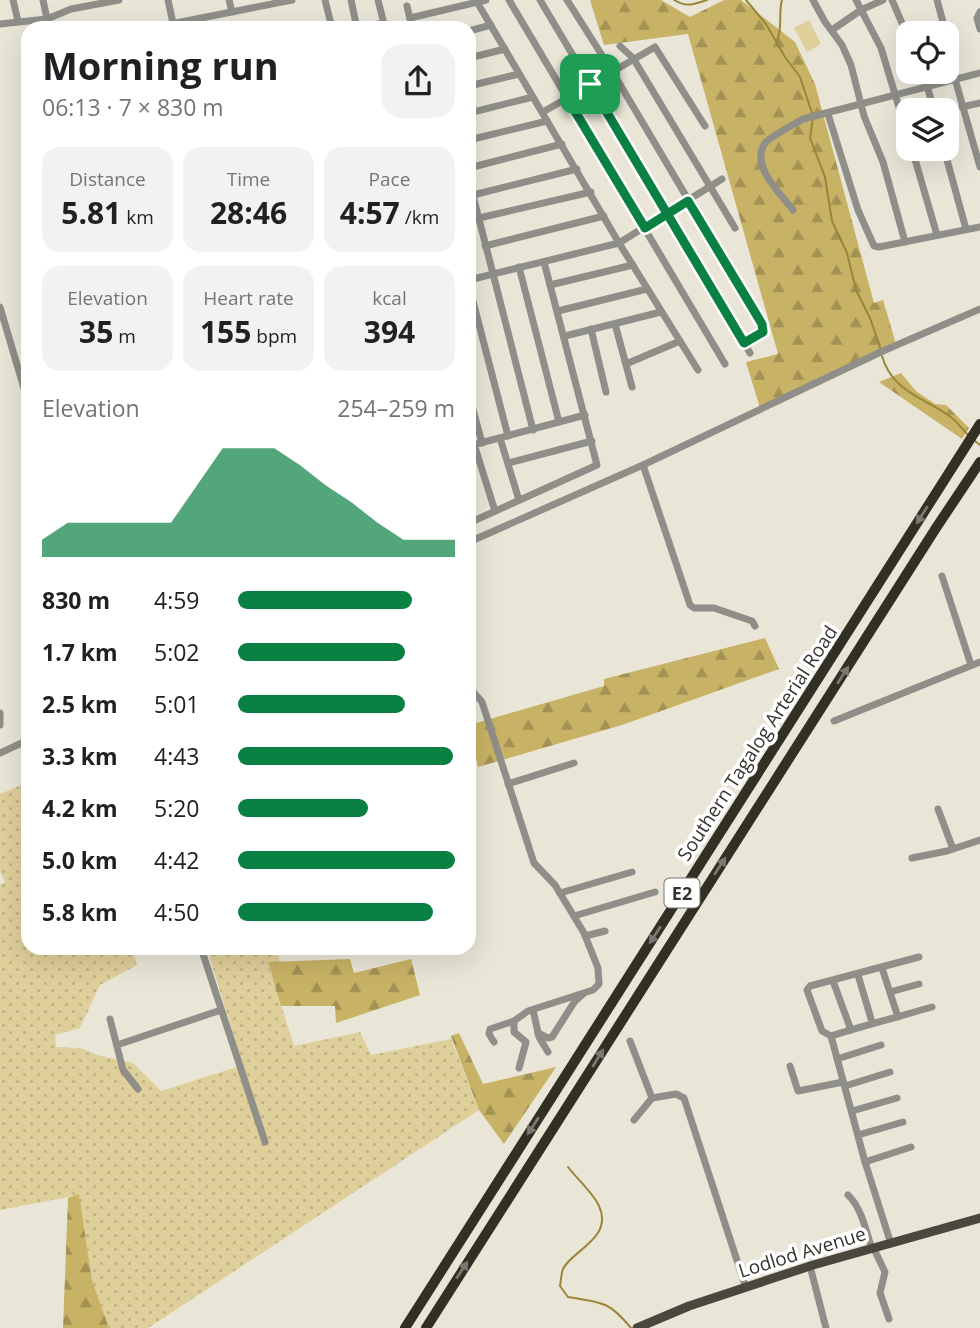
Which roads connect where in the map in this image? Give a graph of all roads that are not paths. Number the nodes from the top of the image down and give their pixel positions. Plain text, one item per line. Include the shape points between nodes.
1 (13, 0) edge
2 (43, 0) edge
3 (69, 0) edge
4 (118, 0) edge
5 (167, 0) edge
6 (229, 0) edge
7 (292, 0) edge
8 (325, 0) edge
9 (351, 0) edge
10 (378, 0) edge
11 (486, 0) edge
12 (509, 0) edge
13 (540, 0) edge
14 (567, 0) edge
15 (813, 0) edge
16 (856, 0) edge
17 (883, 0) edge
18 (892, 0) edge
19 (937, 0) edge
20 (96, 2) edge
21 (477, 2) junction
22 (407, 6) dead end
23 (71, 9) junction
24 (861, 10) junction
25 (232, 12) junction
26 (980, 12) edge
27 (47, 19) junction
28 (410, 19) joint
29 (18, 21) junction
30 (173, 21) edge
31 (195, 21) edge
32 (330, 21) edge
33 (357, 21) edge
34 (383, 21) edge
35 (901, 21) edge
36 (943, 21) edge
37 (0, 24) edge
38 (491, 25) junction
39 (476, 29) edge
40 (980, 29) edge
41 (832, 30) junction
42 (620, 46) dead end
43 (505, 49) junction
44 (476, 56) edge
45 (633, 58) junction
46 (612, 71) junction
47 (980, 73) edge
48 (519, 74) junction
49 (959, 78) edge
50 (476, 84) edge
51 (590, 84) junction
52 (926, 84) edge
53 (938, 84) edge
54 (956, 84) edge
55 (927, 87) junction
56 (894, 95) junction
57 (533, 97) junction
58 (567, 98) junction
59 (930, 98) edge
60 (896, 101) edge
61 (980, 103) edge
62 (861, 104) junction
63 (962, 107) junction
64 (476, 111) edge
65 (543, 112) junction
66 (824, 114) junction
67 (547, 121) junction
68 (705, 126) dead end
69 (980, 133) edge
70 (971, 135) junction
71 (476, 138) edge
72 (562, 144) junction
73 (915, 161) edge
74 (947, 161) edge
75 (476, 166) edge
76 (980, 167) edge
77 (577, 169) junction
78 (722, 179) dead end
79 (710, 186) junction
80 (590, 192) junction
81 (476, 194) edge
82 (688, 201) junction
83 (476, 206) edge
84 (793, 210) dead end
85 (666, 215) junction
86 (604, 216) junction
87 (479, 218) junction
88 (980, 227) edge
89 (645, 228) junction
90 (735, 228) dead end
91 (966, 229) junction
92 (937, 235) junction
93 (905, 242) junction
94 (619, 243) junction
95 (485, 246) junction
96 (544, 262) junction
97 (633, 265) junction
98 (519, 267) junction
99 (492, 275) junction
100 (476, 279) edge
101 (550, 285) junction
102 (648, 289) junction
103 (0, 307) edge
104 (980, 309) edge
105 (558, 311) junction
106 (661, 312) junction
107 (476, 316) edge
108 (615, 324) junction
109 (591, 329) junction
110 (565, 336) junction
111 (680, 341) junction
112 (744, 343) junction
113 (750, 353) dead end
114 (626, 364) junction
115 (725, 364) dead end
116 (698, 370) dead end
117 (21, 378) edge
118 (632, 387) dead end
119 (606, 392) dead end
120 (585, 415) junction
121 (559, 422) junction
122 (980, 424) edge
123 (533, 430) junction
124 (504, 437) junction
125 (592, 441) junction
126 (476, 444) edge
127 (476, 447) edge
128 (980, 462) edge
129 (508, 463) junction
130 (643, 465) junction
131 (519, 500) junction
132 (495, 511) junction
133 (476, 519) edge
134 (476, 539) edge
135 (942, 576) dead end
136 (755, 626) dead end
137 (980, 662) edge
138 (971, 665) junction
139 (476, 695) edge
140 (0, 713) edge
141 (834, 721) dead end
142 (0, 725) edge
143 (21, 743) edge
144 (0, 753) edge
145 (574, 763) dead end
146 (508, 783) junction
147 (938, 809) dead end
148 (980, 839) edge
149 (953, 849) junction
150 (912, 858) dead end
151 (632, 873) dead end
152 (655, 892) dead end
153 (560, 893) junction
154 (573, 916) junction
155 (605, 931) dead end
156 (585, 936) junction
157 (203, 955) edge
158 (919, 957) dead end
159 (882, 968) junction
160 (858, 975) junction
161 (833, 981) junction
162 (919, 984) dead end
163 (585, 992) junction
164 (890, 992) junction
165 (932, 1007) dead end
166 (221, 1010) junction
167 (533, 1010) junction
168 (898, 1017) junction
169 (110, 1019) dead end
170 (514, 1021) junction
171 (872, 1022) junction
172 (850, 1030) junction
173 (538, 1033) junction
174 (831, 1036) junction
175 (630, 1041) dead end
176 (494, 1042) dead end
177 (117, 1045) junction
178 (881, 1045) dead end
179 (531, 1050) dead end
180 (837, 1059) junction
181 (790, 1066) dead end
182 (519, 1068) dead end
183 (890, 1072) dead end
184 (844, 1084) junction
185 (138, 1089) dead end
186 (652, 1098) junction
187 (897, 1098) dead end
188 (852, 1111) junction
189 (634, 1120) dead end
190 (903, 1122) dead end
191 (858, 1135) junction
192 (265, 1142) dead end
193 (911, 1147) dead end
194 (866, 1159) junction
195 (849, 1195) dead end
196 (980, 1218) edge
197 (892, 1243) junction
198 (873, 1249) junction
199 (810, 1266) junction
200 (746, 1288) junction
201 (889, 1319) dead end
202 (639, 1327) edge
203 (405, 1328) edge
204 (426, 1328) edge
205 (826, 1328) edge

1 - 29 street
2 - 27 street
3 - 23 street
4 - 20 street
5 - 30 street
6 - 25 street
7 - 25 street
8 - 32 street
9 - 33 street
10 - 34 street
11 - 21 street
12 - 58 street
13 - 51 street
14 - 46 street
15 - 41 street
16 - 24 street
17 - 24 street
18 - 35 street
19 - 36 street
20 - 23 street
21 - 28 street
21 - 38 street
22 - 28 street
23 - 27 street
24 - 41 street
24 - 56 street via 881,48
25 - 31 street
26 - 40 street
27 - 29 street
29 - 37 street
38 - 39 street
38 - 43 street
41 - 62 street via 851,65
42 - 45 street
43 - 44 street
43 - 48 street
45 - 46 street
45 - 68 street via 657,48
45 - 79 street
46 - 51 street
46 - 82 street
47 - 49 street
48 - 50 street
48 - 57 street
51 - 58 street
51 - 85 street
52 - 55 street
53 - 55 street
54 - 63 street
55 - 56 street
55 - 59 street
56 - 60 street
56 - 62 street
57 - 64 street
57 - 65 street
58 - 65 street
58 - 89 street
61 - 63 street
62 - 66 street
62 - 93 street
63 - 70 street
65 - 67 street
66 - 84 street via 770,138 763,149 761,163
66 - 93 street via 874,246
67 - 71 street
67 - 72 street
69 - 70 street
70 - 76 street
72 - 75 street
72 - 77 street
73 - 92 street
74 - 91 street
77 - 80 street
77 - 81 street
78 - 79 street
79 - 82 street
79 - 90 street
80 - 86 street
80 - 87 street
82 - 85 street
82 - 112 street via 762,324 763,332
83 - 87 street
85 - 89 street
85 - 112 street
86 - 94 street
86 - 95 street
87 - 95 street
88 - 91 street
89 - 94 street
89 - 115 street
91 - 92 street
92 - 93 street
94 - 96 street
94 - 97 street
95 - 99 street
96 - 98 street
96 - 101 street
97 - 101 street
97 - 102 street
98 - 99 street
98 - 121 street
99 - 100 street
99 - 123 street
101 - 105 street
102 - 105 street
102 - 106 street
103 - 117 street
104 - 130 street
105 - 110 street
106 - 108 street
106 - 111 street
107 - 124 street
108 - 109 street
108 - 114 street
109 - 110 street
109 - 119 street
110 - 120 street
111 - 114 street
111 - 116 street
112 - 113 street
114 - 118 street
120 - 121 street
120 - 125 street
121 - 123 street
122 -> 203 highway, Southern Tagalog Arterial Road / E2
123 - 124 street
124 - 126 street
124 - 129 street
125 - 129 street
125 - 131 street via 594,467
127 - 132 street
204 -> 128 highway, Southern Tagalog Arterial Road / E2
129 - 131 street
130 - 134 street
130 - 136 street via 690,605 714,608
131 - 132 street
132 - 133 street
135 - 138 street
137 - 138 street
138 - 141 street
139 - 146 street
140 - 142 street
143 - 144 street
145 - 146 street
146 - 153 street via 534,863
147 - 149 street
148 - 149 street
149 - 150 street
151 - 153 street
152 - 154 street
153 - 154 street
154 - 156 street
155 - 156 street
156 - 163 street via 599,980 593,990
157 - 166 street
158 - 159 street
159 - 160 street
159 - 164 street
160 - 161 street
160 - 171 street
161 - 172 street
161 - 174 street via 807,990 822,1031
162 - 164 street
163 - 167 street
163 - 173 street via 552,1037
164 - 168 street
165 - 168 street
166 - 177 street
166 - 192 street
167 - 170 street
167 - 173 street
168 - 171 street
169 - 177 street
170 - 176 street via 490,1029
170 - 182 street via 514,1032 526,1042
171 - 172 street
172 - 174 street
173 - 179 street via 546,1049
174 - 180 street
175 - 186 street
177 - 185 street via 123,1070
178 - 180 street
180 - 184 street
181 - 184 street via 798,1091
183 - 184 street
184 - 188 street
186 - 189 street
186 - 200 street via 676,1094 684,1098
187 - 188 street
188 - 191 street
190 - 191 street
191 - 194 street
193 - 194 street
194 - 197 street
195 - 198 street
196 - 197 main road, Lodlod Avenue
197 - 198 main road, Lodlod Avenue
198 - 199 main road, Lodlod Avenue
198 - 201 street via 885,1272 880,1293
199 - 200 main road, Lodlod Avenue
199 - 205 street
200 - 202 main road, Lodlod Avenue

